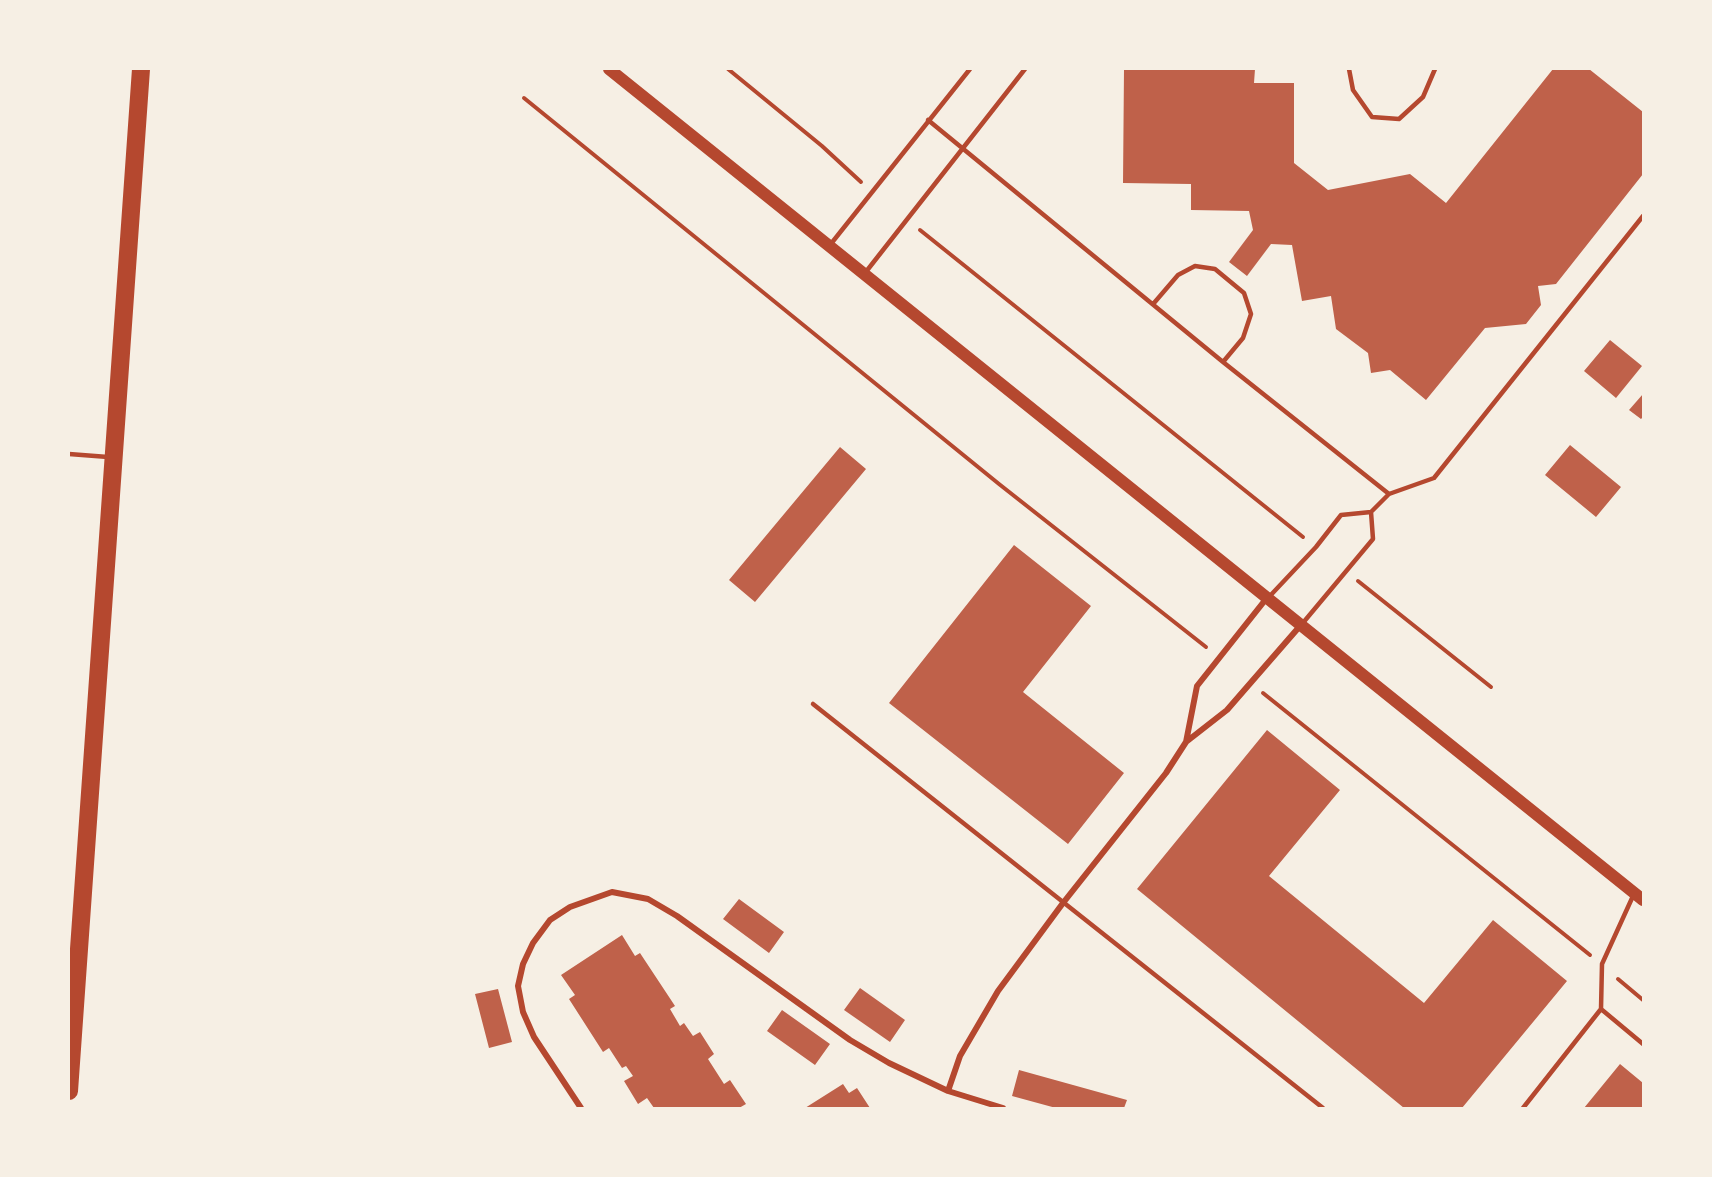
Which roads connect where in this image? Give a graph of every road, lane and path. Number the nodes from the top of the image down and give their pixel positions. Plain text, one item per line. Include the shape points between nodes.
1 (141, 69) edge
2 (609, 69) edge
3 (728, 69) edge
4 (970, 69) edge
5 (1025, 69) edge
6 (1349, 69) edge
7 (1435, 69) edge
8 (524, 98) dead end
9 (928, 120) junction
10 (963, 149) junction
11 (851, 175) dead end
12 (1643, 216) edge
13 (917, 227) dead end
14 (828, 247) junction
15 (864, 276) junction
16 (1154, 303) junction
17 (1223, 362) junction
18 (69, 454) edge
19 (113, 458) junction
20 (1389, 494) junction
21 (1371, 512) junction
22 (1295, 531) dead end
23 (1366, 587) dead end
24 (1266, 599) junction
25 (1300, 626) junction
26 (1202, 643) dead end
27 (1491, 687) dead end
28 (1271, 700) dead end
29 (813, 704) dead end
30 (1186, 742) junction
31 (1639, 896) edge
32 (1063, 903) junction
33 (1602, 964) junction
34 (1643, 1000) edge
35 (1601, 1009) junction
36 (1643, 1044) edge
37 (69, 1091) edge
38 (948, 1091) junction
39 (581, 1108) edge
40 (1003, 1108) edge
41 (1323, 1108) edge
42 (1523, 1108) edge

1 - 19 highway
2 - 14 main road
3 - 11 path via 822,146
4 - 9 lane
5 - 10 lane
6 - 7 lane via 1353,90 1372,117 1399,119 1424,97
8 - 26 path via 999,484
9 - 10 lane
9 - 14 lane
10 - 15 lane
10 - 16 lane
12 - 20 lane via 1434,478
13 - 22 path
14 - 15 main road
15 - 24 main road
16 - 17 lane
16 - 17 lane via 1178,275 1195,266 1215,269 1237,287 1244,293 1251,314 1243,338
17 - 20 lane
18 - 19 lane
19 - 37 highway
20 - 21 lane
21 - 24 lane via 1341,515
21 - 25 lane via 1373,539
23 - 27 path
24 - 25 main road
24 - 30 street via 1197,686
25 - 30 street via 1227,710
25 - 31 main road
28 - 33 path
29 - 32 lane
30 - 32 street
31 - 33 lane
32 - 38 street via 978,1023 960,1056
32 - 41 lane
33 - 34 path
33 - 35 lane
35 - 36 lane
35 - 42 lane
38 - 39 street via 850,1040 677,916 648,899 612,892 570,907 550,920 533,943 518,986 523,1012 534,1037
38 - 40 street

